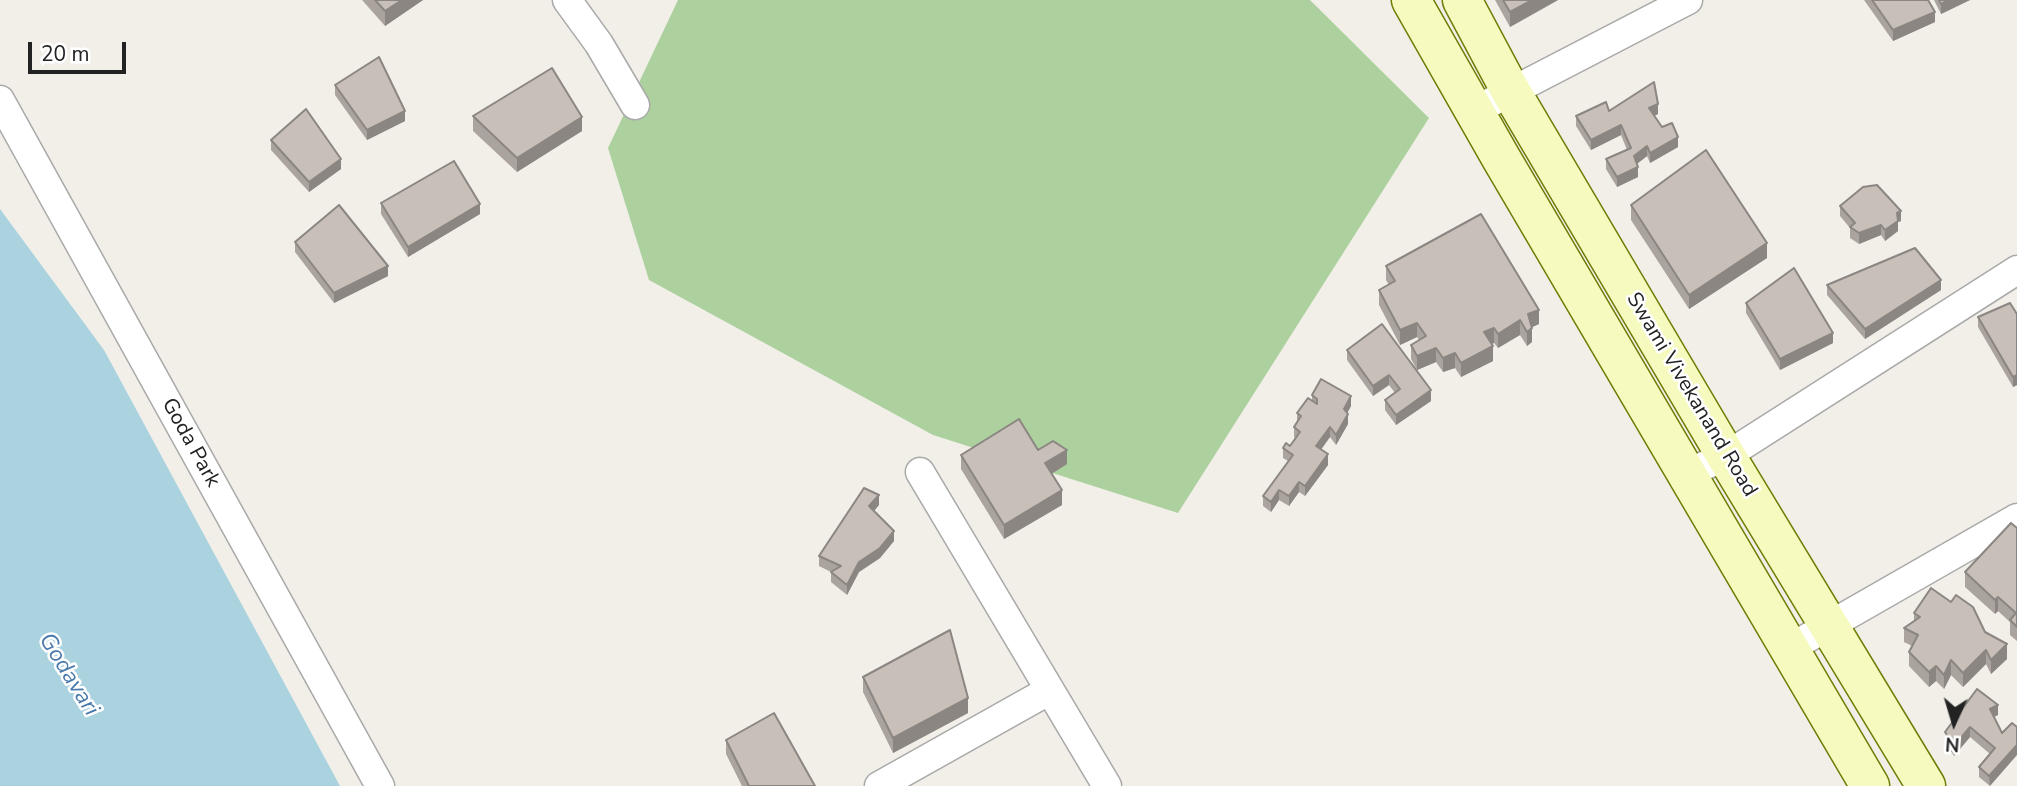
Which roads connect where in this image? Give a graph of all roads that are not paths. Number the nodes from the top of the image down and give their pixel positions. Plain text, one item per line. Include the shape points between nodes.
1 (567, 0) edge
2 (1411, 0) edge
3 (1462, 0) edge
4 (1688, 0) edge
5 (1510, 90) junction
6 (0, 100) edge
7 (635, 105) dead end
8 (1474, 111) junction
9 (2017, 270) edge
10 (1726, 456) junction
11 (920, 472) dead end
12 (1686, 474) junction
13 (2017, 518) edge
14 (1830, 625) junction
15 (1790, 648) junction
16 (1050, 690) junction
17 (380, 786) edge
18 (879, 786) edge
19 (1107, 786) edge
20 (1870, 786) edge
21 (1926, 786) edge

1 - 7 street
2 - 8 main road
3 - 5 main road, Swami Vivekanand Road
4 - 5 street
5 - 8 street
5 - 10 main road, Swami Vivekanand Road
6 - 17 street, Goda Park
8 - 12 main road
9 - 10 street
10 - 12 street
10 - 14 main road, Swami Vivekanand Road
11 - 16 street
12 - 15 main road
13 - 14 street
14 - 15 street
14 - 21 main road, Swami Vivekanand Road
15 - 20 main road
16 - 18 street
16 - 19 street

